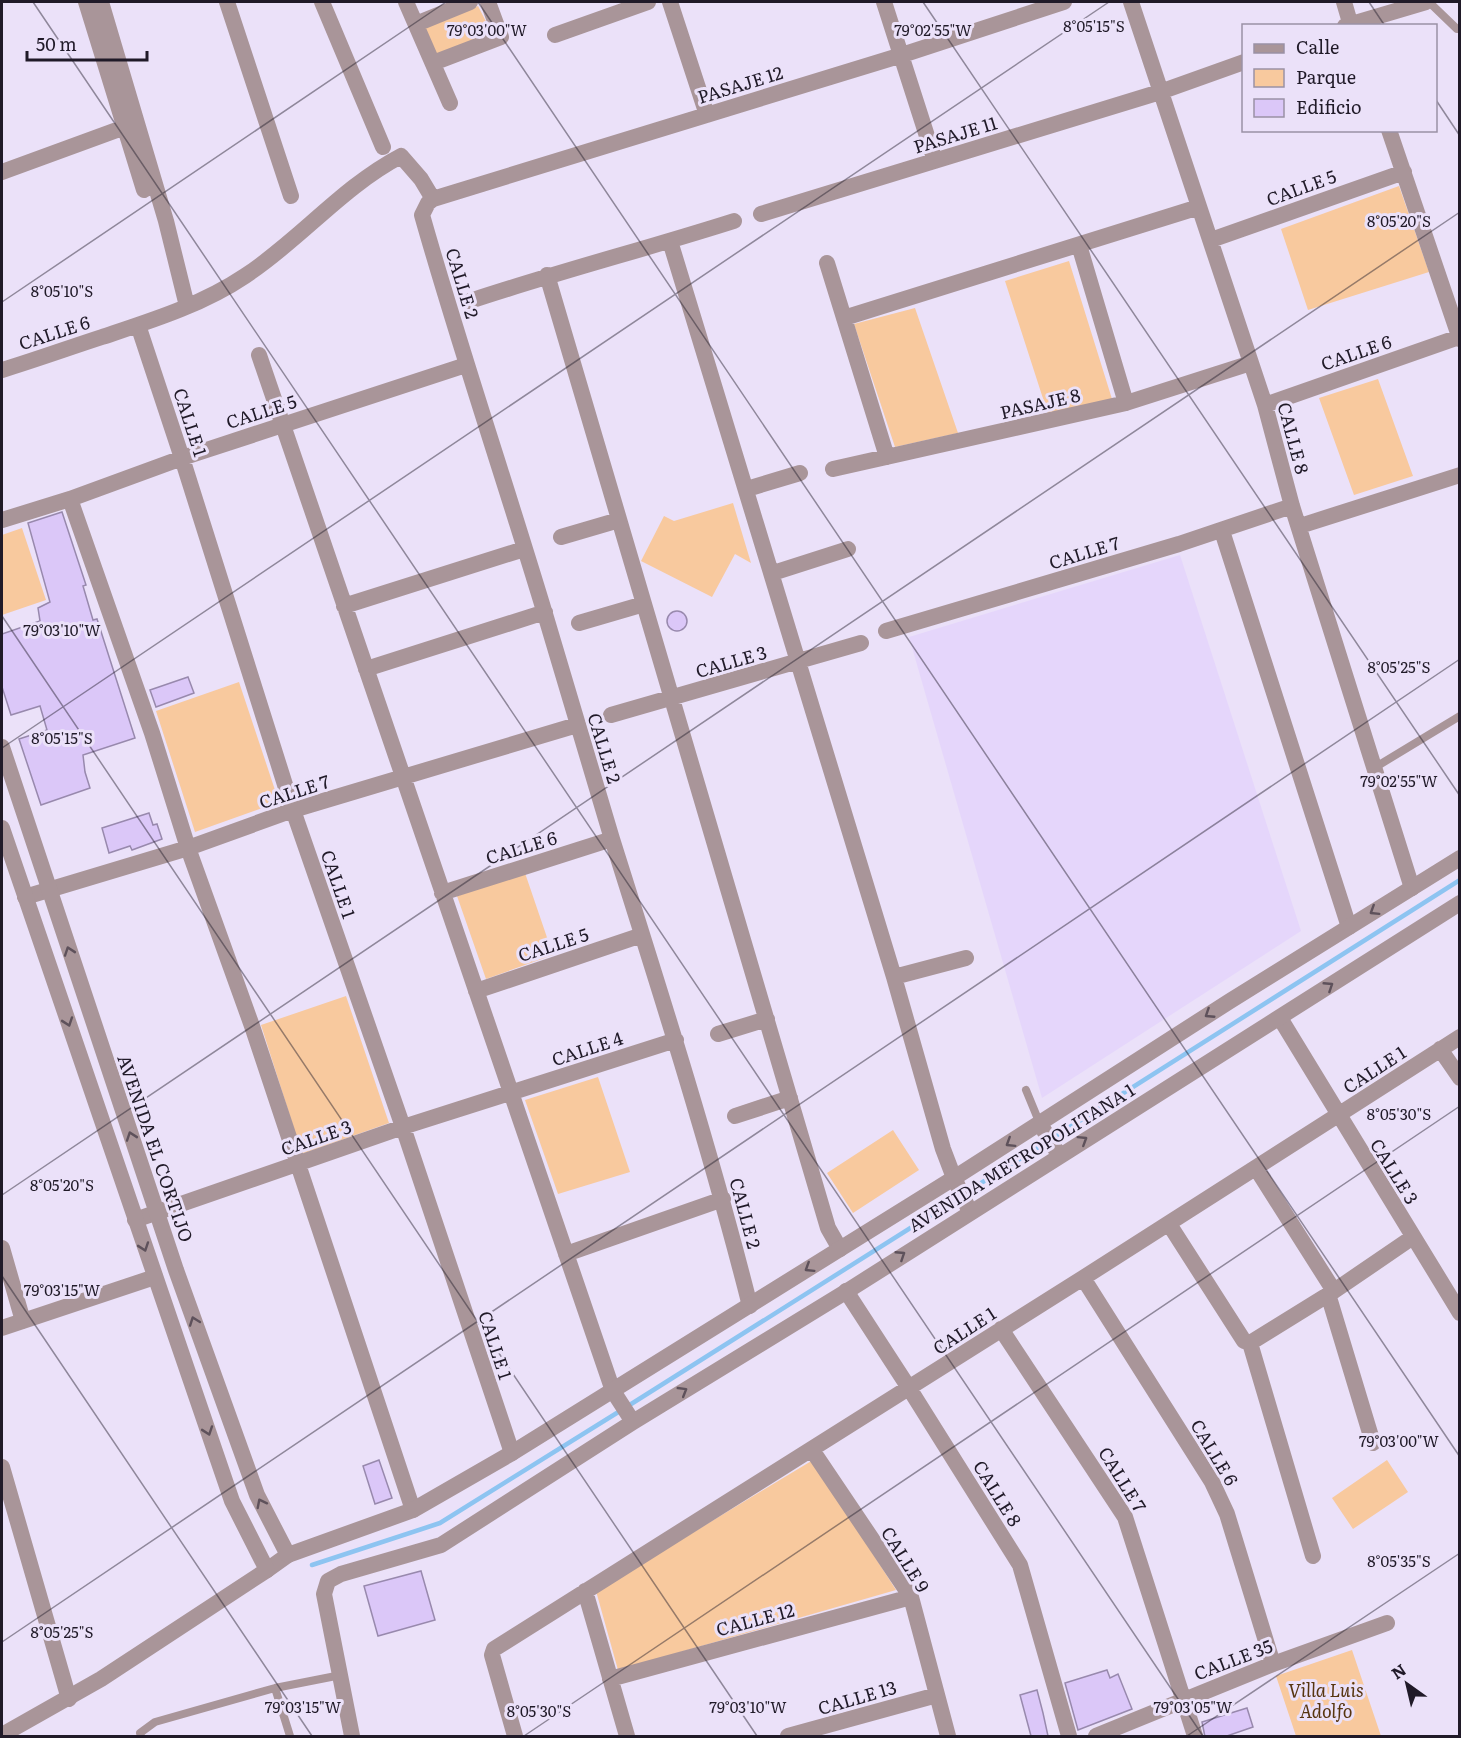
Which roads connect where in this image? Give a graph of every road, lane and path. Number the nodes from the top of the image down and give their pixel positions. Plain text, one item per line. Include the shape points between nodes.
1 (86, 2) edge
2 (101, 2) edge
3 (227, 2) edge
4 (322, 2) edge
5 (406, 2) edge
6 (470, 2) edge
7 (488, 2) edge
8 (648, 2) edge
9 (670, 2) edge
10 (884, 2) edge
11 (1064, 2) edge
12 (1131, 2) edge
13 (1344, 2) edge
14 (1428, 2) edge
15 (416, 24) junction
16 (1349, 24) edge
17 (1352, 24) edge
18 (1460, 28) edge
19 (555, 36) dead end
20 (902, 55) junction
21 (433, 63) junction
22 (1242, 63) edge
23 (1160, 92) junction
24 (450, 103) dead end
25 (707, 115) junction
26 (125, 127) junction
27 (1390, 132) edge
28 (383, 147) dead end
29 (935, 160) junction
30 (2, 172) edge
31 (1404, 172) junction
32 (144, 190) dead end
33 (291, 196) dead end
34 (431, 201) junction
35 (1199, 207) junction
36 (760, 214) dead end
37 (734, 221) dead end
38 (1211, 240) junction
39 (670, 241) junction
40 (1079, 244) junction
41 (827, 263) dead end
42 (547, 275) junction
43 (470, 301) dead end
44 (187, 306) junction
45 (844, 318) junction
46 (138, 325) junction
47 (1459, 338) edge
48 (259, 355) dead end
49 (1251, 363) junction
50 (3, 364) edge
51 (466, 365) junction
52 (1126, 403) junction
53 (1265, 405) junction
54 (282, 425) junction
55 (182, 458) junction
56 (886, 458) junction
57 (833, 469) dead end
58 (800, 473) dead end
59 (1460, 475) edge
60 (747, 489) junction
61 (70, 499) junction
62 (1292, 506) junction
63 (2, 520) edge
64 (619, 520) junction
65 (1300, 526) junction
66 (1222, 531) junction
67 (561, 537) dead end
68 (524, 549) junction
69 (848, 549) dead end
70 (772, 573) junction
71 (644, 604) junction
72 (344, 606) junction
73 (545, 612) junction
74 (579, 623) dead end
75 (886, 631) dead end
76 (861, 643) dead end
77 (799, 662) junction
78 (366, 669) junction
79 (672, 698) junction
80 (611, 715) dead end
81 (1460, 716) edge
82 (577, 725) junction
83 (2, 747) edge
84 (1374, 768) junction
85 (404, 778) junction
86 (293, 810) junction
87 (2, 828) edge
88 (612, 839) junction
89 (188, 848) junction
90 (1460, 858) edge
91 (1412, 888) junction
92 (48, 890) junction
93 (442, 893) junction
94 (25, 897) junction
95 (1460, 903) edge
96 (1349, 927) junction
97 (642, 935) junction
98 (966, 958) dead end
99 (894, 977) junction
100 (476, 991) junction
101 (1280, 1018) junction
102 (767, 1019) junction
103 (718, 1034) dead end
104 (1460, 1037) edge
105 (676, 1040) junction
106 (1440, 1049) junction
107 (1460, 1078) edge
108 (1026, 1090) dead end
109 (510, 1093) junction
110 (790, 1098) junction
111 (735, 1116) dead end
112 (1338, 1116) junction
113 (403, 1127) junction
114 (1042, 1127) junction
115 (1057, 1152) junction
116 (297, 1164) junction
117 (1256, 1168) junction
118 (955, 1181) junction
119 (723, 1199) junction
120 (968, 1208) junction
121 (157, 1213) junction
122 (135, 1220) junction
123 (1168, 1224) junction
124 (1413, 1237) junction
125 (2, 1248) edge
126 (840, 1250) junction
127 (566, 1254) junction
128 (155, 1277) junction
129 (1083, 1278) junction
130 (846, 1291) junction
131 (1331, 1293) junction
132 (750, 1305) junction
133 (1460, 1312) edge
134 (23, 1321) junction
135 (2, 1328) edge
136 (1001, 1329) junction
137 (1250, 1343) junction
138 (909, 1388) junction
139 (615, 1394) junction
140 (631, 1418) junction
141 (1373, 1443) dead end
142 (812, 1450) junction
143 (512, 1454) junction
144 (2, 1467) edge
145 (413, 1510) junction
146 (288, 1555) junction
147 (1313, 1556) dead end
148 (267, 1570) junction
149 (585, 1592) junction
150 (911, 1597) junction
151 (1387, 1623) dead end
152 (1273, 1664) junction
153 (341, 1675) junction
154 (610, 1679) junction
155 (275, 1688) junction
156 (937, 1695) junction
157 (69, 1699) junction
158 (1184, 1699) junction
159 (2, 1735) edge
160 (141, 1737) edge
161 (290, 1737) edge
162 (352, 1737) edge
163 (515, 1737) edge
164 (627, 1737) edge
165 (788, 1737) edge
166 (948, 1737) edge
167 (1069, 1737) edge
168 (1096, 1737) edge
169 (1195, 1737) edge

1 - 26 street
2 - 44 street via 166,220
3 - 33 street
4 - 28 street
5 - 15 street
6 - 15 street
7 - 21 street via 501,37
8 - 19 street
9 - 25 street
10 - 20 street
11 - 20 street, PASAJE 12
12 - 23 street, CALLE 8
13 - 16 street
14 - 17 street
14 - 18 lane
15 - 21 street
20 - 25 street, PASAJE 12
20 - 29 street
21 - 24 street
22 - 23 street
23 - 29 street, PASAJE 11
23 - 35 street, CALLE 8
25 - 34 street, PASAJE 12
26 - 30 street
26 - 32 street
27 - 31 street
29 - 36 street, PASAJE 11
31 - 38 street, CALLE 5
31 - 47 street
34 - 44 street, CALLE 6 via 421,179 400,156 380,167 246,275
34 - 51 street, CALLE 2 via 422,215
35 - 38 street, CALLE 8
35 - 40 street
37 - 39 street
38 - 49 street, CALLE 8
39 - 42 street
39 - 60 street
40 - 45 street
40 - 52 street
41 - 45 street
42 - 43 street
42 - 64 street
44 - 46 street, CALLE 6
45 - 56 street
46 - 50 street, CALLE 6
46 - 55 street, CALLE 1
47 - 53 street, CALLE 6
48 - 54 street
49 - 52 street, PASAJE 8
49 - 53 street, CALLE 8
51 - 54 street, CALLE 5
51 - 68 street, CALLE 2
52 - 56 street, PASAJE 8
53 - 62 street, CALLE 8
54 - 55 street, CALLE 5
54 - 72 street
55 - 61 street, CALLE 5
55 - 86 street, CALLE 1
56 - 57 street, PASAJE 8
58 - 60 street
59 - 65 street
60 - 70 street
61 - 63 street, CALLE 5
61 - 89 street
62 - 65 street, CALLE 8
62 - 66 street, CALLE 7
64 - 67 street
64 - 71 street
65 - 84 street, CALLE 8
66 - 75 street, CALLE 7
66 - 96 street
68 - 72 street
68 - 73 street, CALLE 2
69 - 70 street
70 - 77 street
71 - 74 street
71 - 79 street
72 - 78 street
73 - 78 street
73 - 82 street, CALLE 2
76 - 77 street, CALLE 3
77 - 79 street, CALLE 3
77 - 99 street
78 - 85 street
79 - 80 street, CALLE 3
79 - 102 street
81 - 84 lane
82 - 85 street, CALLE 7
82 - 88 street, CALLE 2
83 - 92 street, AVENIDA EL CORTIJO
84 - 91 street, CALLE 8
85 - 86 street, CALLE 7
85 - 93 street
86 - 89 street, CALLE 7
86 - 113 street, CALLE 1
87 - 94 street
88 - 93 street, CALLE 6
88 - 97 street, CALLE 2
89 - 92 street, CALLE 7
89 - 116 street
90 - 91 street, AVENIDA METROPOLITANA 1
91 -> 96 street, AVENIDA METROPOLITANA 1
92 - 94 street, CALLE 7
121 -> 92 street, AVENIDA EL CORTIJO
93 - 100 street
94 -> 122 street
101 -> 95 street, AVENIDA METROPOLITANA 1
96 -> 114 street, AVENIDA METROPOLITANA 1
97 - 100 street, CALLE 5
97 - 105 street, CALLE 2
98 - 99 street
99 - 118 street
100 - 109 street
101 - 112 street, CALLE 3
115 -> 101 street, AVENIDA METROPOLITANA 1
102 - 103 street
102 - 110 street
104 - 106 street, CALLE 1
105 - 109 street, CALLE 4
105 - 119 street, CALLE 2
106 - 107 street
106 - 112 street, CALLE 1
108 - 114 lane
109 - 113 street, CALLE 3
109 - 127 street
110 - 111 street
110 - 126 street via 828,1228
112 - 117 street, CALLE 1
112 - 124 street, CALLE 3
113 - 116 street, CALLE 3
113 - 143 street, CALLE 1
114 - 115 street
114 -> 118 street, AVENIDA METROPOLITANA 1
115 - 120 street, AVENIDA METROPOLITANA 1
116 - 121 street, CALLE 3
116 - 145 street
117 - 123 street, CALLE 1
117 - 131 street
118 - 120 street
118 - 126 street, AVENIDA METROPOLITANA 1
119 - 127 street
119 - 132 street, CALLE 2
130 -> 120 street, AVENIDA METROPOLITANA 1
121 - 122 street, CALLE 3
146 -> 121 street, AVENIDA EL CORTIJO via 257,1495
122 -> 128 street
123 - 129 street, CALLE 1
123 - 137 street via 1244,1341
124 - 131 street
124 - 133 street, CALLE 3
125 - 134 street
126 -> 132 street, AVENIDA METROPOLITANA 1
127 - 139 street
128 - 134 street
128 -> 148 street via 232,1501
129 - 136 street, CALLE 1
129 - 152 street, CALLE 6 via 1220,1497
130 - 138 street, CALLE 8
140 -> 130 street, AVENIDA METROPOLITANA 1
131 - 137 street
131 - 141 street
132 - 139 street, AVENIDA METROPOLITANA 1
134 - 135 street
136 - 138 street, CALLE 1
136 - 158 street, CALLE 7 via 1125,1517
137 - 147 street
138 - 142 street, CALLE 1
138 - 167 street, CALLE 8 via 1020,1565
139 - 140 street
139 - 143 street, AVENIDA METROPOLITANA 1
140 - 153 street, AVENIDA METROPOLITANA 1 via 441,1545 328,1581 324,1594
142 - 149 street, CALLE 1
142 - 150 street, CALLE 9
143 - 145 street, AVENIDA METROPOLITANA 1
144 - 157 street
145 - 146 street, AVENIDA METROPOLITANA 1
146 - 148 street, AVENIDA METROPOLITANA 1
148 - 157 street, AVENIDA METROPOLITANA 1
149 - 154 street
149 - 163 street, CALLE 1 via 494,1648 492,1655
150 - 154 street, CALLE 12
150 - 156 street, CALLE 9
151 - 152 street, CALLE 35
152 - 158 street, CALLE 35
153 - 155 lane
153 - 162 street
154 - 164 street
155 - 160 lane via 155,1722 140,1733
155 - 161 lane
156 - 165 street, CALLE 13
156 - 166 street, CALLE 9
157 - 159 street, AVENIDA METROPOLITANA 1
158 - 168 street, CALLE 35
158 - 169 street, CALLE 7

